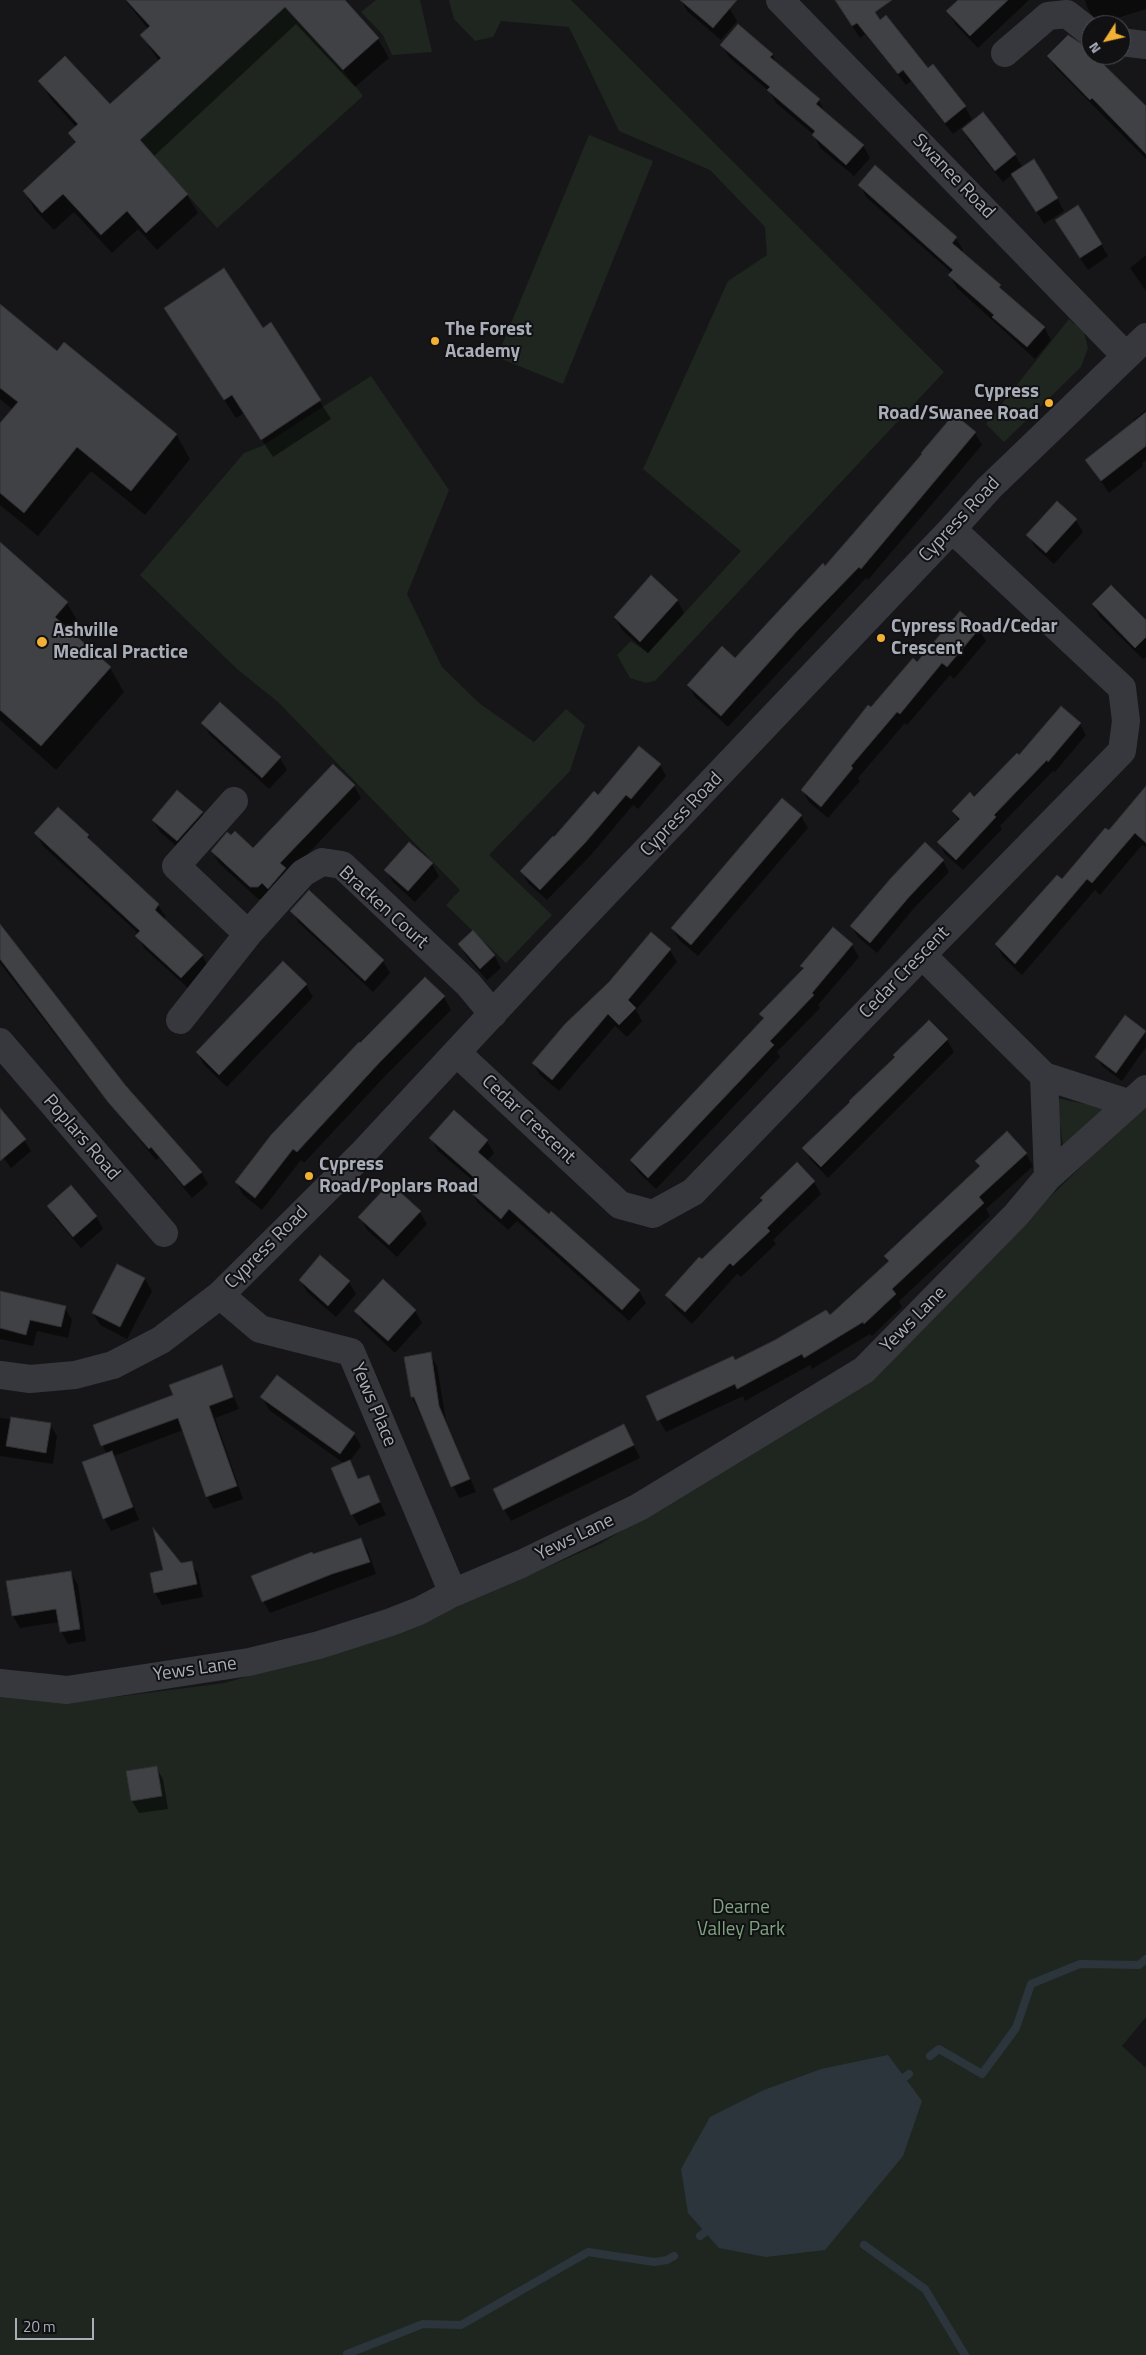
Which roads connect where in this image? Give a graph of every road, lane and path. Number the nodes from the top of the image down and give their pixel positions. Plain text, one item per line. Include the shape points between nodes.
1 (780, 0) edge
2 (1081, 25) edge
3 (1131, 43) edge
4 (1146, 45) edge
5 (1005, 53) dead end
6 (1146, 337) edge
7 (1126, 355) junction
8 (952, 529) junction
9 (234, 801) dead end
10 (248, 934) junction
11 (922, 955) junction
12 (492, 1014) junction
13 (180, 1020) dead end
14 (0, 1042) edge
15 (457, 1054) junction
16 (1044, 1076) junction
17 (1137, 1096) edge
18 (1048, 1177) junction
19 (164, 1233) dead end
20 (220, 1295) junction
21 (0, 1375) edge
22 (452, 1593) junction
23 (0, 1683) edge

1 - 7 street, Swanee Road
2 - 5 street via 1067,14 1048,16
3 - 4 street
6 - 7 street, Cypress Road
7 - 8 street, Cypress Road via 989,488
8 - 11 street, Cedar Crescent via 1122,688 1126,721 1122,751
8 - 12 street, Cypress Road
9 - 10 street via 176,866
10 - 12 street, Bracken Court via 303,873 322,862 342,866 468,984
10 - 13 street, Bracken Court
11 - 15 street, Cedar Crescent via 693,1192 653,1214 620,1205
11 - 16 street, Yews Lane
12 - 15 street, Cypress Road
14 - 19 street, Poplars Road
15 - 20 street, Cypress Road
16 - 17 street, Yews Lane
16 - 18 street
17 - 18 street, Yews Lane
18 - 22 street, Yews Lane via 1016,1215 864,1370 639,1507
20 - 21 street, Cypress Road via 161,1340 112,1365 75,1375 30,1379
20 - 22 street, Yews Place via 260,1329 350,1352
22 - 23 street, Yews Lane via 391,1622 319,1645 249,1662 67,1690

